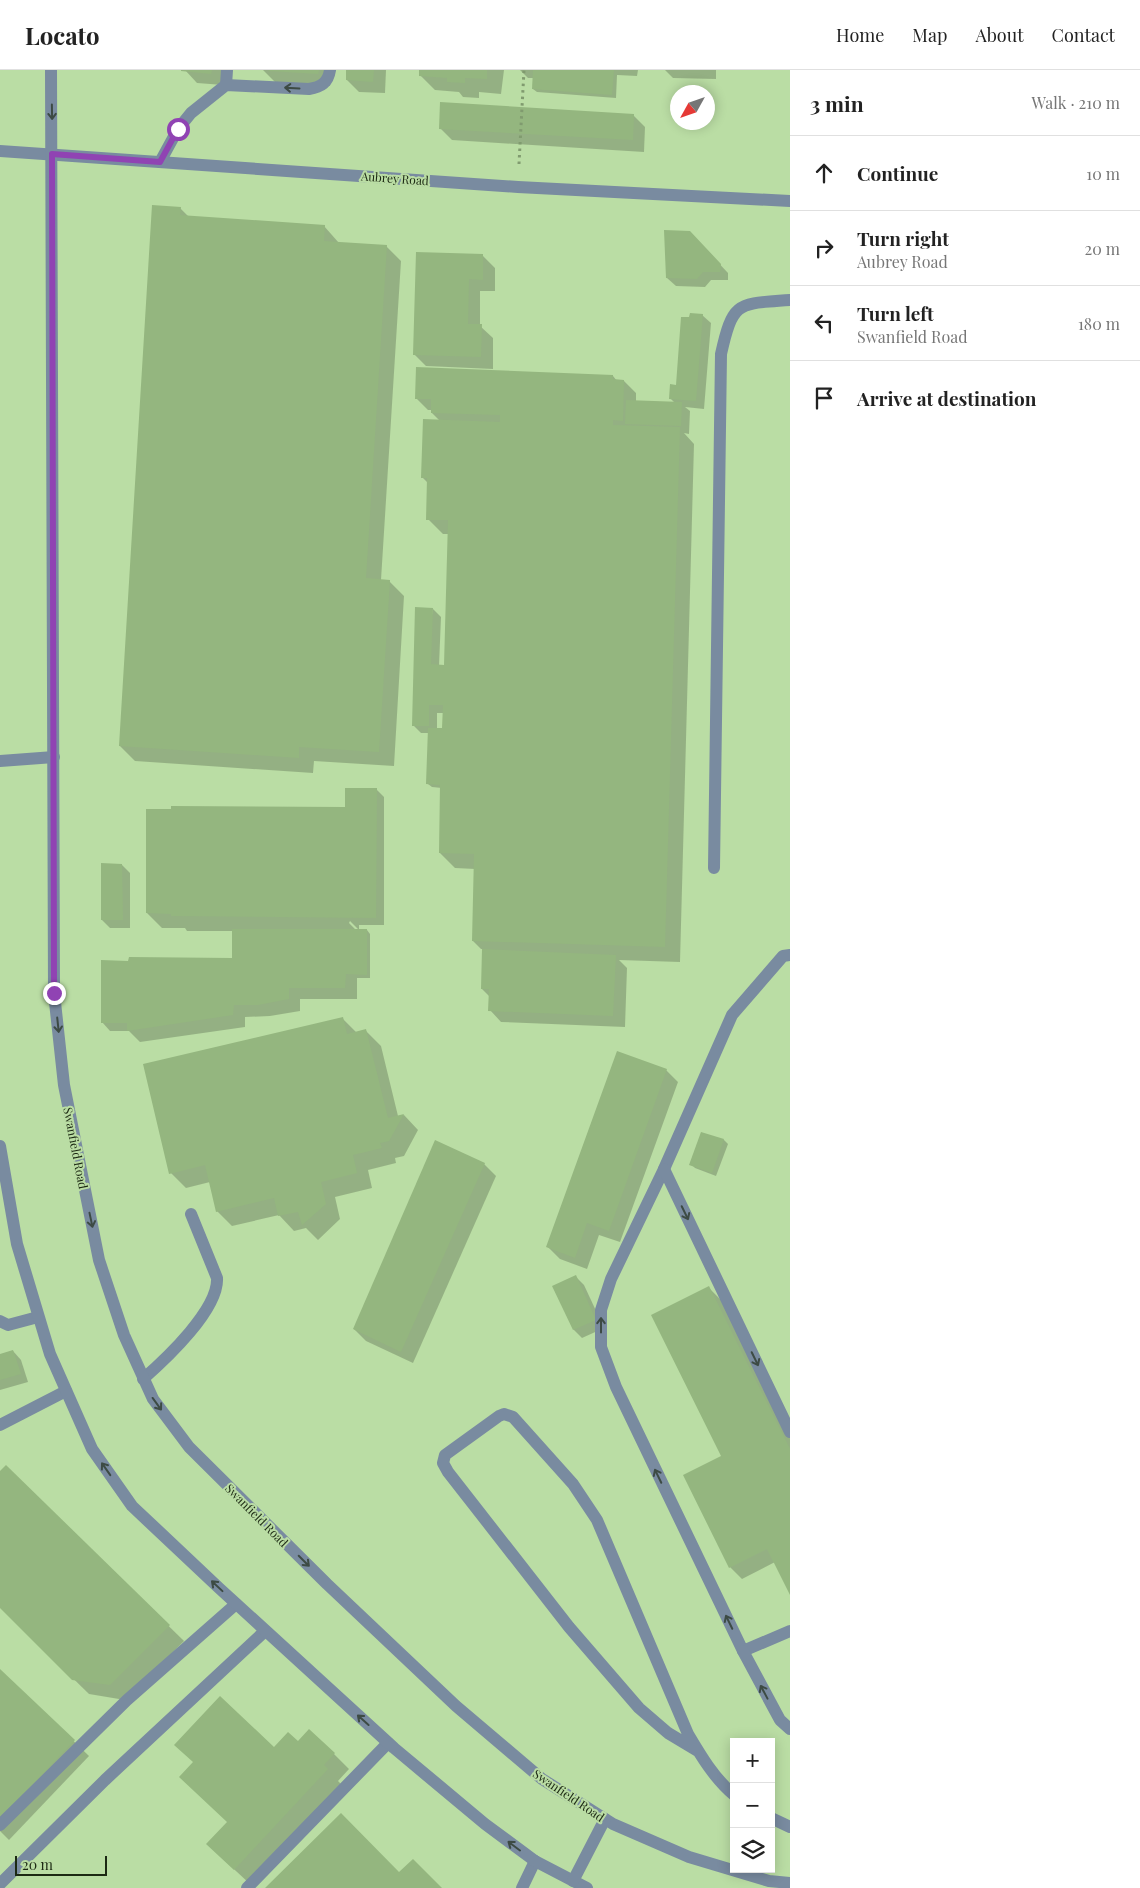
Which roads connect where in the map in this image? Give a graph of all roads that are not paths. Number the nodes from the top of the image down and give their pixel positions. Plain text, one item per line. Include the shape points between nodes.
1 (51, 70) edge
2 (227, 70) edge
3 (330, 70) edge
4 (226, 85) junction
5 (0, 151) edge
6 (52, 154) junction
7 (160, 162) junction
8 (790, 201) edge
9 (790, 300) edge
10 (54, 757) junction
11 (0, 761) edge
12 (714, 868) dead end
13 (790, 955) edge
14 (0, 1146) edge
15 (664, 1169) junction
16 (191, 1214) dead end
17 (38, 1317) junction
18 (0, 1321) edge
19 (144, 1378) junction
20 (66, 1391) junction
21 (0, 1425) edge
22 (790, 1432) edge
23 (236, 1604) junction
24 (265, 1631) junction
25 (790, 1632) edge
26 (743, 1651) junction
27 (790, 1729) edge
28 (388, 1743) junction
29 (698, 1751) junction
30 (730, 1791) edge
31 (605, 1819) junction
32 (775, 1820) edge
33 (0, 1825) edge
34 (790, 1827) edge
35 (535, 1861) junction
36 (573, 1881) junction
37 (790, 1883) edge
38 (0, 1884) edge
39 (247, 1888) edge
40 (522, 1888) edge
41 (586, 1888) edge

1 -> 6 street, Swanfield Road
2 - 4 street
3 -> 4 street via 325,83 309,89
4 - 7 street via 191,113
5 - 6 street, Aubrey Road
6 - 7 street, Aubrey Road
6 - 10 street, Swanfield Road
7 - 8 street, Aubrey Road via 518,187
9 - 12 street via 749,303 736,311 726,332 721,354
10 - 11 street
10 -> 19 street, Swanfield Road via 54,993 64,1085 99,1260 124,1335
13 - 15 street via 783,956 732,1015
14 - 17 street via 16,1244
15 -> 22 street
26 -> 15 street via 616,1388 601,1347 600,1310 611,1279
16 - 19 street via 217,1278 217,1287 207,1310 164,1361
17 - 18 street via 8,1325
17 - 20 street
19 -> 31 street, Swanfield Road via 153,1399 189,1447 327,1584 456,1706 542,1779
20 - 21 street
23 -> 20 street via 132,1506 92,1449
23 - 24 street
23 - 33 street via 127,1700
28 -> 24 street
24 - 38 street via 105,1780
25 - 26 street
27 -> 26 street via 780,1720
35 -> 28 street
28 - 39 street
29 - 29 street via 597,1520 573,1484 513,1417 499,1416 445,1455 443,1463 448,1472 638,1708 668,1733
29 - 30 street
31 - 36 street
31 - 37 street, Swanfield Road via 689,1857 769,1881
32 - 34 street
35 - 36 street
35 - 40 street
36 - 41 street

